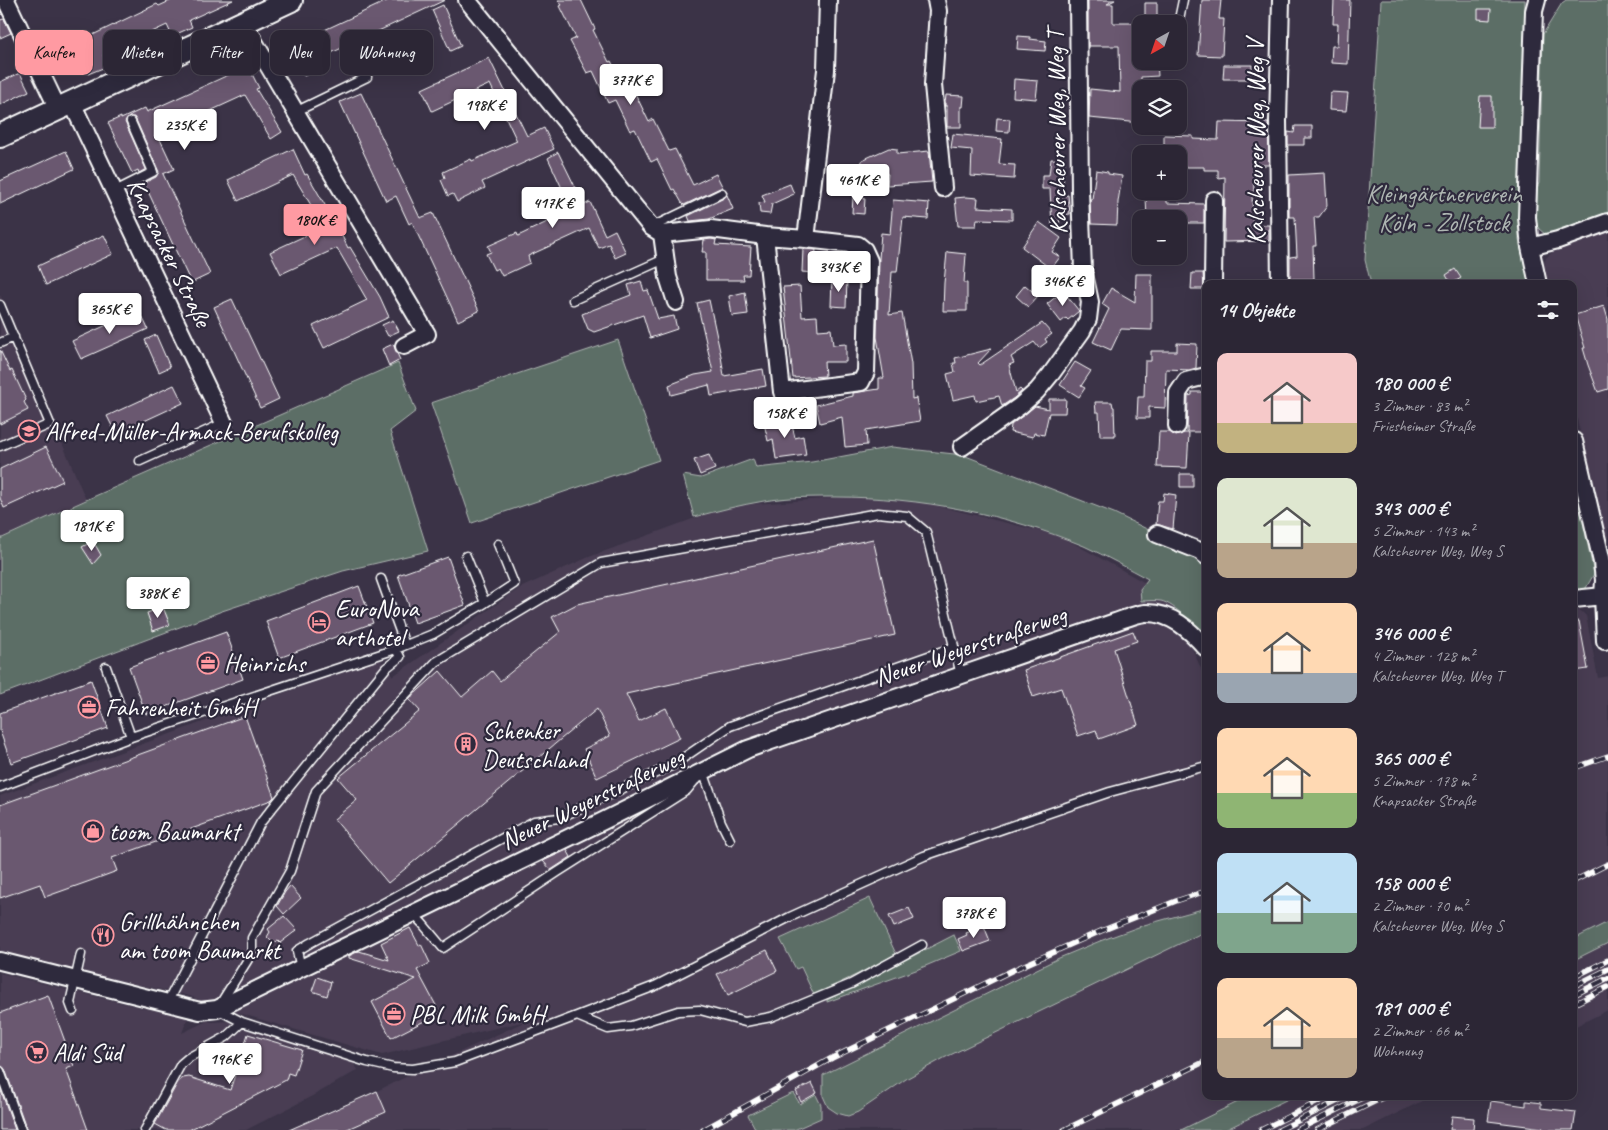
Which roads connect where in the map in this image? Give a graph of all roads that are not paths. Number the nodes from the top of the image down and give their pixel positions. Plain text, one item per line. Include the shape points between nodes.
1 (6, 0) edge
2 (291, 0) edge
3 (467, 0) edge
4 (828, 0) edge
5 (936, 0) edge
6 (1078, 0) edge
7 (1182, 0) edge
8 (1281, 0) edge
9 (1537, 0) edge
10 (1180, 15) edge
11 (243, 24) junction
12 (367, 77) dead end
13 (65, 106) junction
14 (295, 112) junction
15 (130, 122) dead end
16 (0, 136) edge
17 (943, 188) dead end
18 (113, 192) junction
19 (722, 193) dead end
20 (1214, 200) dead end
21 (1608, 222) edge
22 (656, 231) junction
23 (764, 236) junction
24 (806, 239) junction
25 (1530, 247) junction
26 (665, 260) junction
27 (1213, 280) edge
28 (1280, 280) edge
29 (1537, 280) edge
30 (573, 300) dead end
31 (676, 302) dead end
32 (0, 305) edge
33 (14, 336) junction
34 (0, 344) edge
35 (404, 346) dead end
36 (1202, 377) edge
37 (224, 423) joint
38 (1177, 426) dead end
39 (0, 446) edge
40 (962, 448) dead end
41 (1577, 454) edge
42 (140, 461) dead end
43 (1157, 534) dead end
44 (498, 544) dead end
45 (1202, 553) edge
46 (466, 556) dead end
47 (381, 579) dead end
48 (1603, 596) junction
49 (1577, 599) edge
50 (485, 602) junction
51 (1605, 642) dead end
52 (1202, 644) edge
53 (405, 646) junction
54 (954, 647) junction
55 (396, 649) junction
56 (106, 667) dead end
57 (961, 675) junction
58 (131, 737) junction
59 (1202, 767) edge
60 (704, 771) junction
61 (0, 787) edge
62 (730, 840) dead end
63 (413, 914) junction
64 (922, 945) dead end
65 (81, 954) dead end
66 (0, 961) edge
67 (301, 968) junction
68 (74, 980) junction
69 (168, 1003) junction
70 (217, 1009) junction
71 (73, 1011) dead end
72 (576, 1016) junction
73 (242, 1022) junction
74 (0, 1070) edge
75 (21, 1130) edge
76 (145, 1130) edge

1 - 13 street, Knapsacker Straße
2 - 11 street
3 - 22 street
4 - 24 street via 826,70
5 - 17 street via 933,85
6 - 40 street, Kalscheurer Weg, Weg T via 1080,191 1083,269 1090,302 1088,319 1082,332 1037,391
7 - 10 lane
8 - 28 street, Kalscheurer Weg, Weg V via 1278,120
9 - 25 street via 1534,11 1528,207
11 - 13 street
11 - 14 street
12 - 14 lane
13 - 16 street
13 - 18 street, Knapsacker Straße
14 - 35 street via 427,334
15 - 18 lane via 153,172
18 - 37 street, Knapsacker Straße
19 - 22 lane
20 - 27 street
21 - 25 street
22 - 23 street via 711,228
22 - 26 street
23 - 24 street
23 - 24 street via 782,392 861,382 866,372 869,261 858,245
25 - 29 street
26 - 30 lane
26 - 31 street
32 - 33 lane
33 - 34 lane
33 - 39 lane via 50,424
36 - 38 street via 1186,381 1178,393
37 - 42 lane
41 - 48 street via 1602,562
43 - 45 street
44 - 50 lane via 514,584
46 - 50 lane
47 - 53 lane
48 - 49 street
48 - 51 street
50 - 53 lane via 434,634
52 - 57 street, Neuer Weyerstraßerweg via 1184,626 1166,616 1145,613
53 - 55 lane
54 - 57 lane
54 - 67 lane via 730,726 674,765 559,818 534,821 297,951
54 - 70 lane via 926,532 908,516 878,513 601,563 436,662 316,791 290,871 252,938 252,954
55 - 58 lane
55 - 69 lane via 400,657 386,668 261,822
56 - 58 lane
57 - 60 street, Neuer Weyerstraßerweg via 748,749
58 - 61 lane
59 - 72 lane via 1110,792 924,856 790,917 655,986
60 - 62 lane
60 - 63 street, Neuer Weyerstraßerweg
60 - 63 lane via 687,790 443,948
63 - 67 street, Neuer Weyerstraßerweg
64 - 72 lane via 851,984 771,1017 744,1022 700,1010 678,1011 631,1026 608,1029
65 - 68 lane
66 - 68 street, Neuer Weyerstraßerweg
67 - 70 street, Neuer Weyerstraßerweg
68 - 69 street, Neuer Weyerstraßerweg
68 - 71 lane via 70,1003
69 - 70 street, Neuer Weyerstraßerweg via 200,1011
70 - 73 lane
72 - 73 lane via 455,1062 413,1070 368,1062
73 - 76 lane via 226,1037 181,1064
74 - 75 lane

